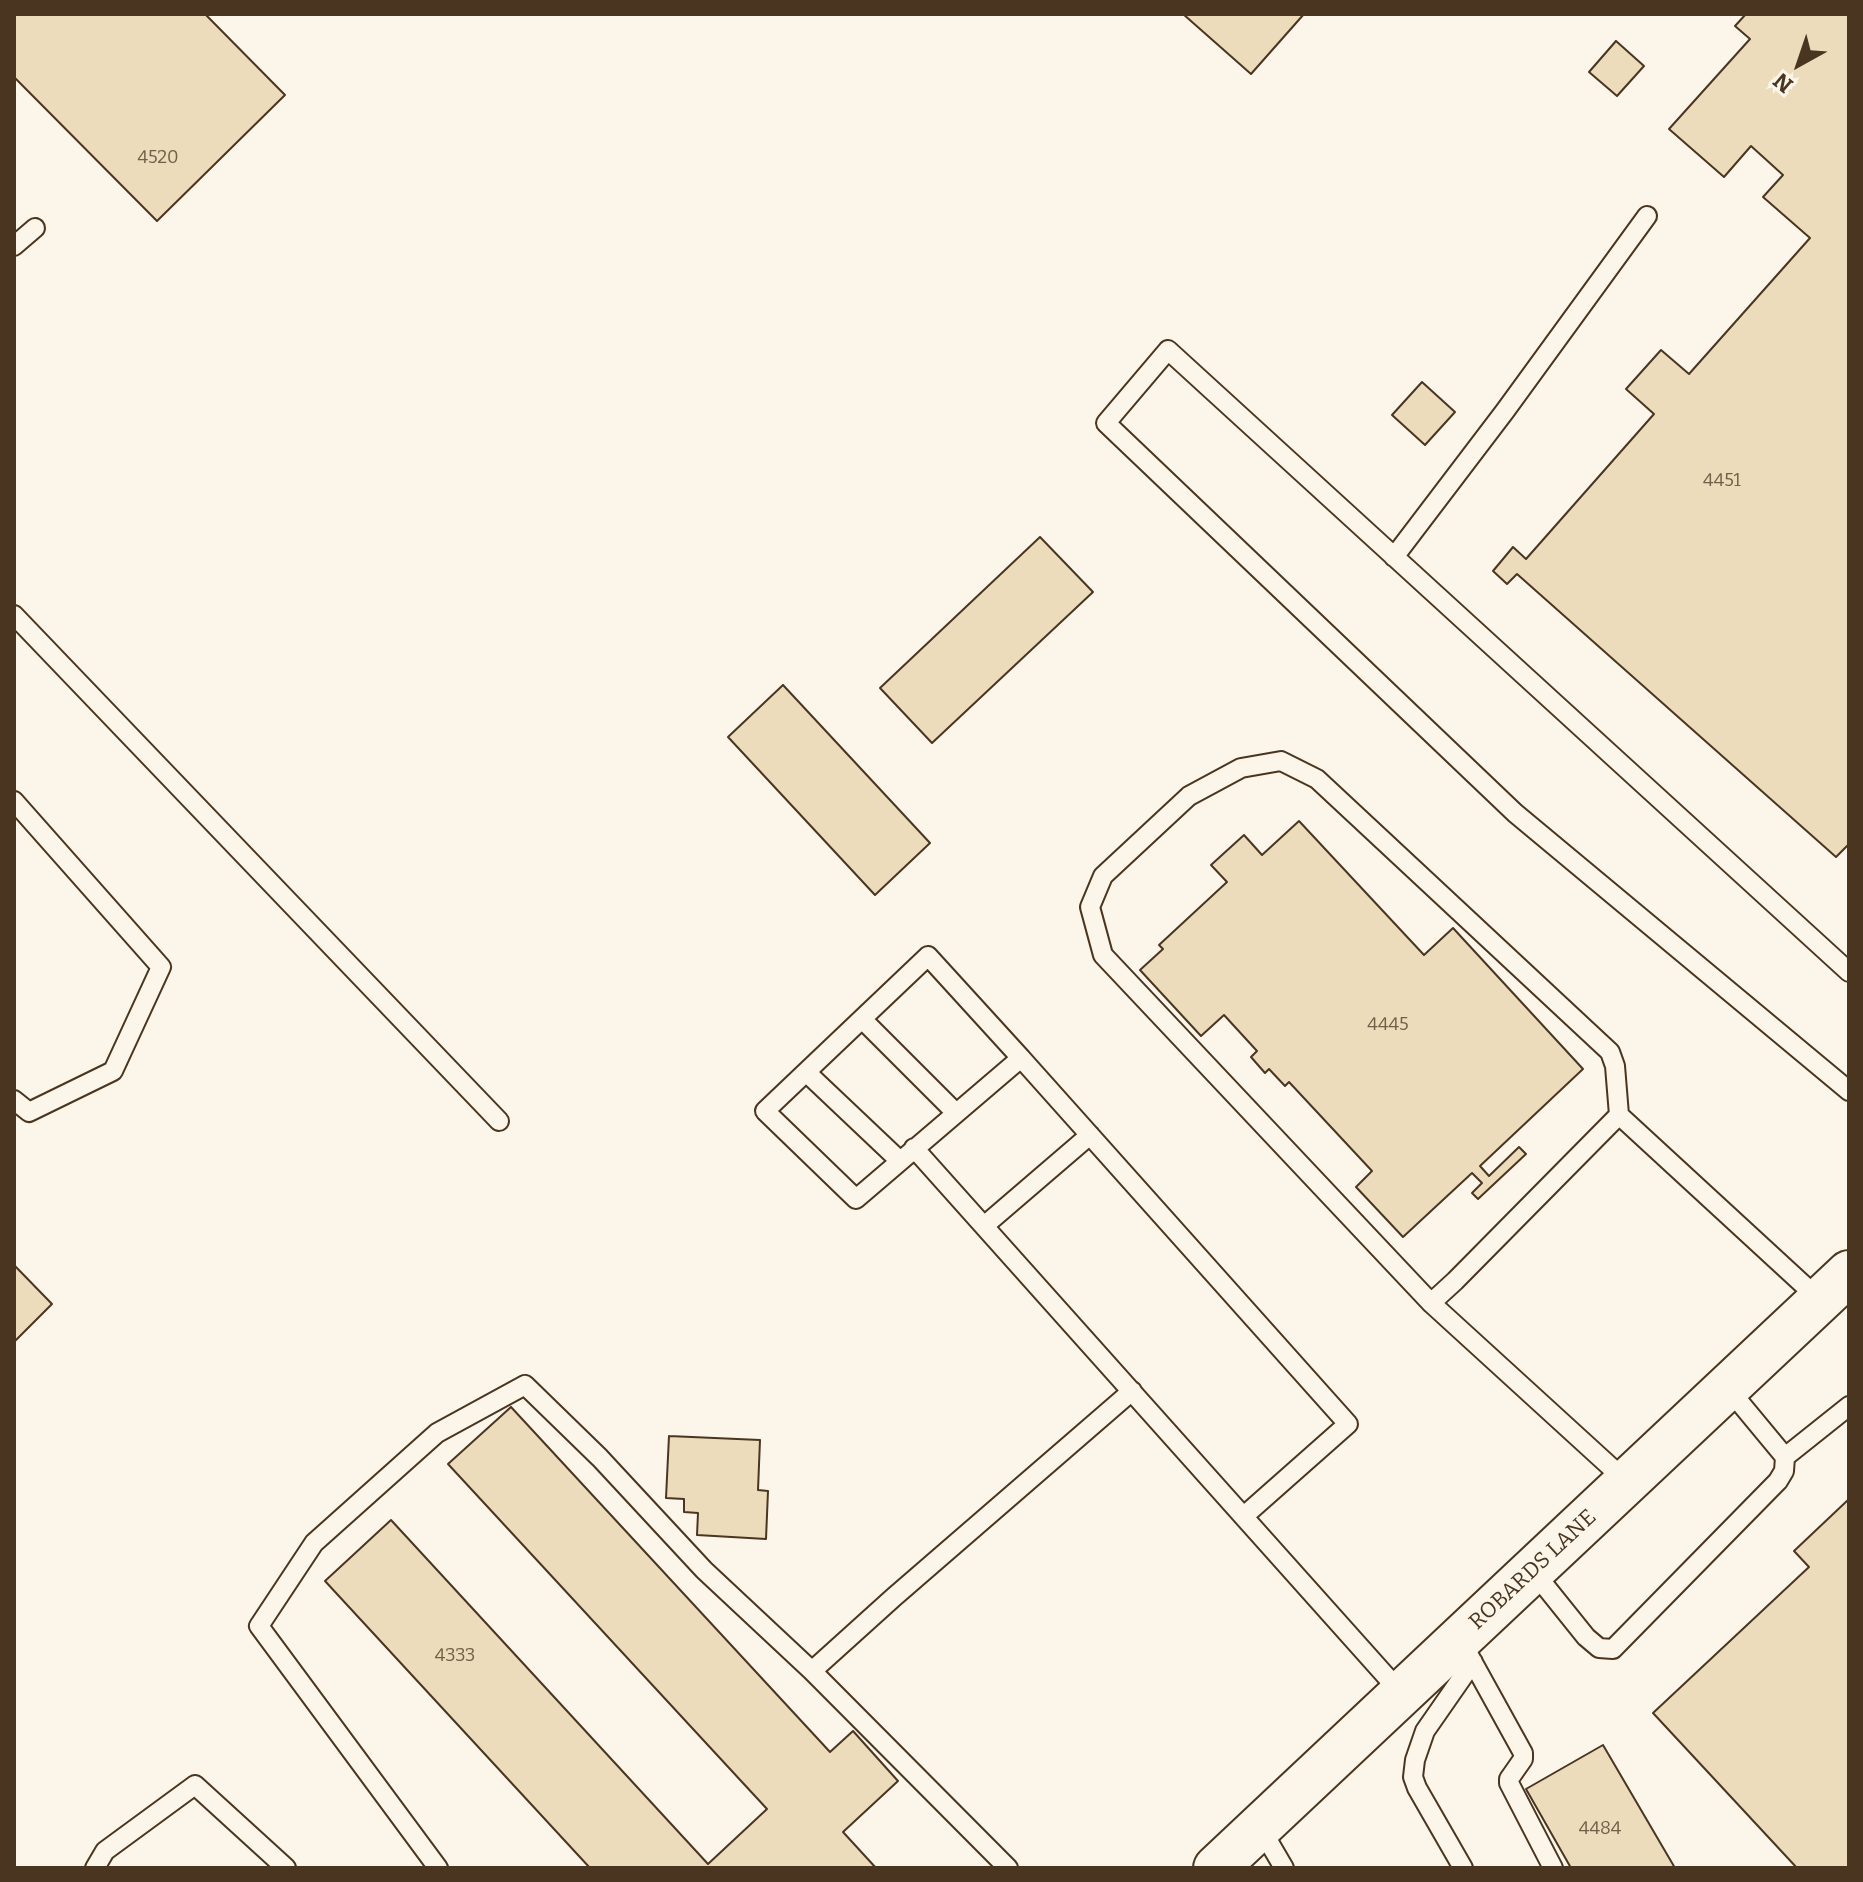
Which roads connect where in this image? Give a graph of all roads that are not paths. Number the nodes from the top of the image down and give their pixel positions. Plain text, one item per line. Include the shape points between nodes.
1 (1647, 216) dead end
2 (35, 228) dead end
3 (14, 246) edge
4 (1394, 557) junction
5 (14, 615) edge
6 (14, 801) edge
7 (1849, 972) edge
8 (862, 1019) junction
9 (1021, 1058) junction
10 (806, 1072) junction
11 (1849, 1091) edge
12 (14, 1100) edge
13 (956, 1113) junction
14 (1619, 1115) junction
15 (499, 1121) dead end
16 (1090, 1135) junction
17 (907, 1155) junction
18 (984, 1226) junction
19 (1834, 1286) edge
20 (1431, 1303) junction
21 (1727, 1387) junction
22 (1132, 1391) junction
23 (1849, 1406) edge
24 (1785, 1457) junction
25 (1627, 1482) junction
26 (1244, 1516) junction
27 (1533, 1571) junction
28 (1466, 1651) junction
29 (812, 1671) junction
30 (1402, 1694) junction
31 (1260, 1827) junction
32 (95, 1868) edge
33 (286, 1868) edge
34 (438, 1868) edge
35 (1008, 1868) edge
36 (1216, 1868) edge
37 (1284, 1868) edge
38 (1463, 1868) edge
39 (1553, 1868) edge

1 - 4 lane
2 - 3 lane
4 - 7 lane
4 - 11 lane via 1168,350 1106,423 1515,813
5 - 15 lane
6 - 12 lane via 161,967 113,1071 29,1112
8 - 9 lane via 928,956
8 - 10 lane
8 - 13 lane
9 - 13 lane
9 - 16 lane
10 - 17 lane
10 - 17 lane via 765,1111 856,1199
13 - 17 lane
14 - 19 lane
14 - 20 lane
14 - 20 lane via 1610,1052 1317,779 1281,761 1241,768 1189,796 1103,876 1090,907 1103,955
16 - 18 lane
16 - 26 lane via 1348,1424
17 - 18 lane
18 - 22 lane
19 - 21 street, ROBARDS LANE
20 - 25 lane
21 - 24 lane
21 - 25 street, ROBARDS LANE
22 - 26 lane
22 - 29 lane
23 - 24 lane
24 - 27 lane via 1778,1481 1613,1649 1599,1648 1586,1637
25 - 27 street, ROBARDS LANE
26 - 30 lane
27 - 28 street, ROBARDS LANE
28 - 30 street, ROBARDS LANE
28 - 38 lane via 1425,1731 1413,1777
28 - 39 lane via 1523,1753 1509,1783
29 - 34 lane via 704,1570 525,1385 437,1433 325,1533 259,1626
29 - 35 lane
30 - 31 street, ROBARDS LANE
31 - 36 street, ROBARDS LANE
31 - 37 lane
32 - 33 lane via 105,1851 195,1785

